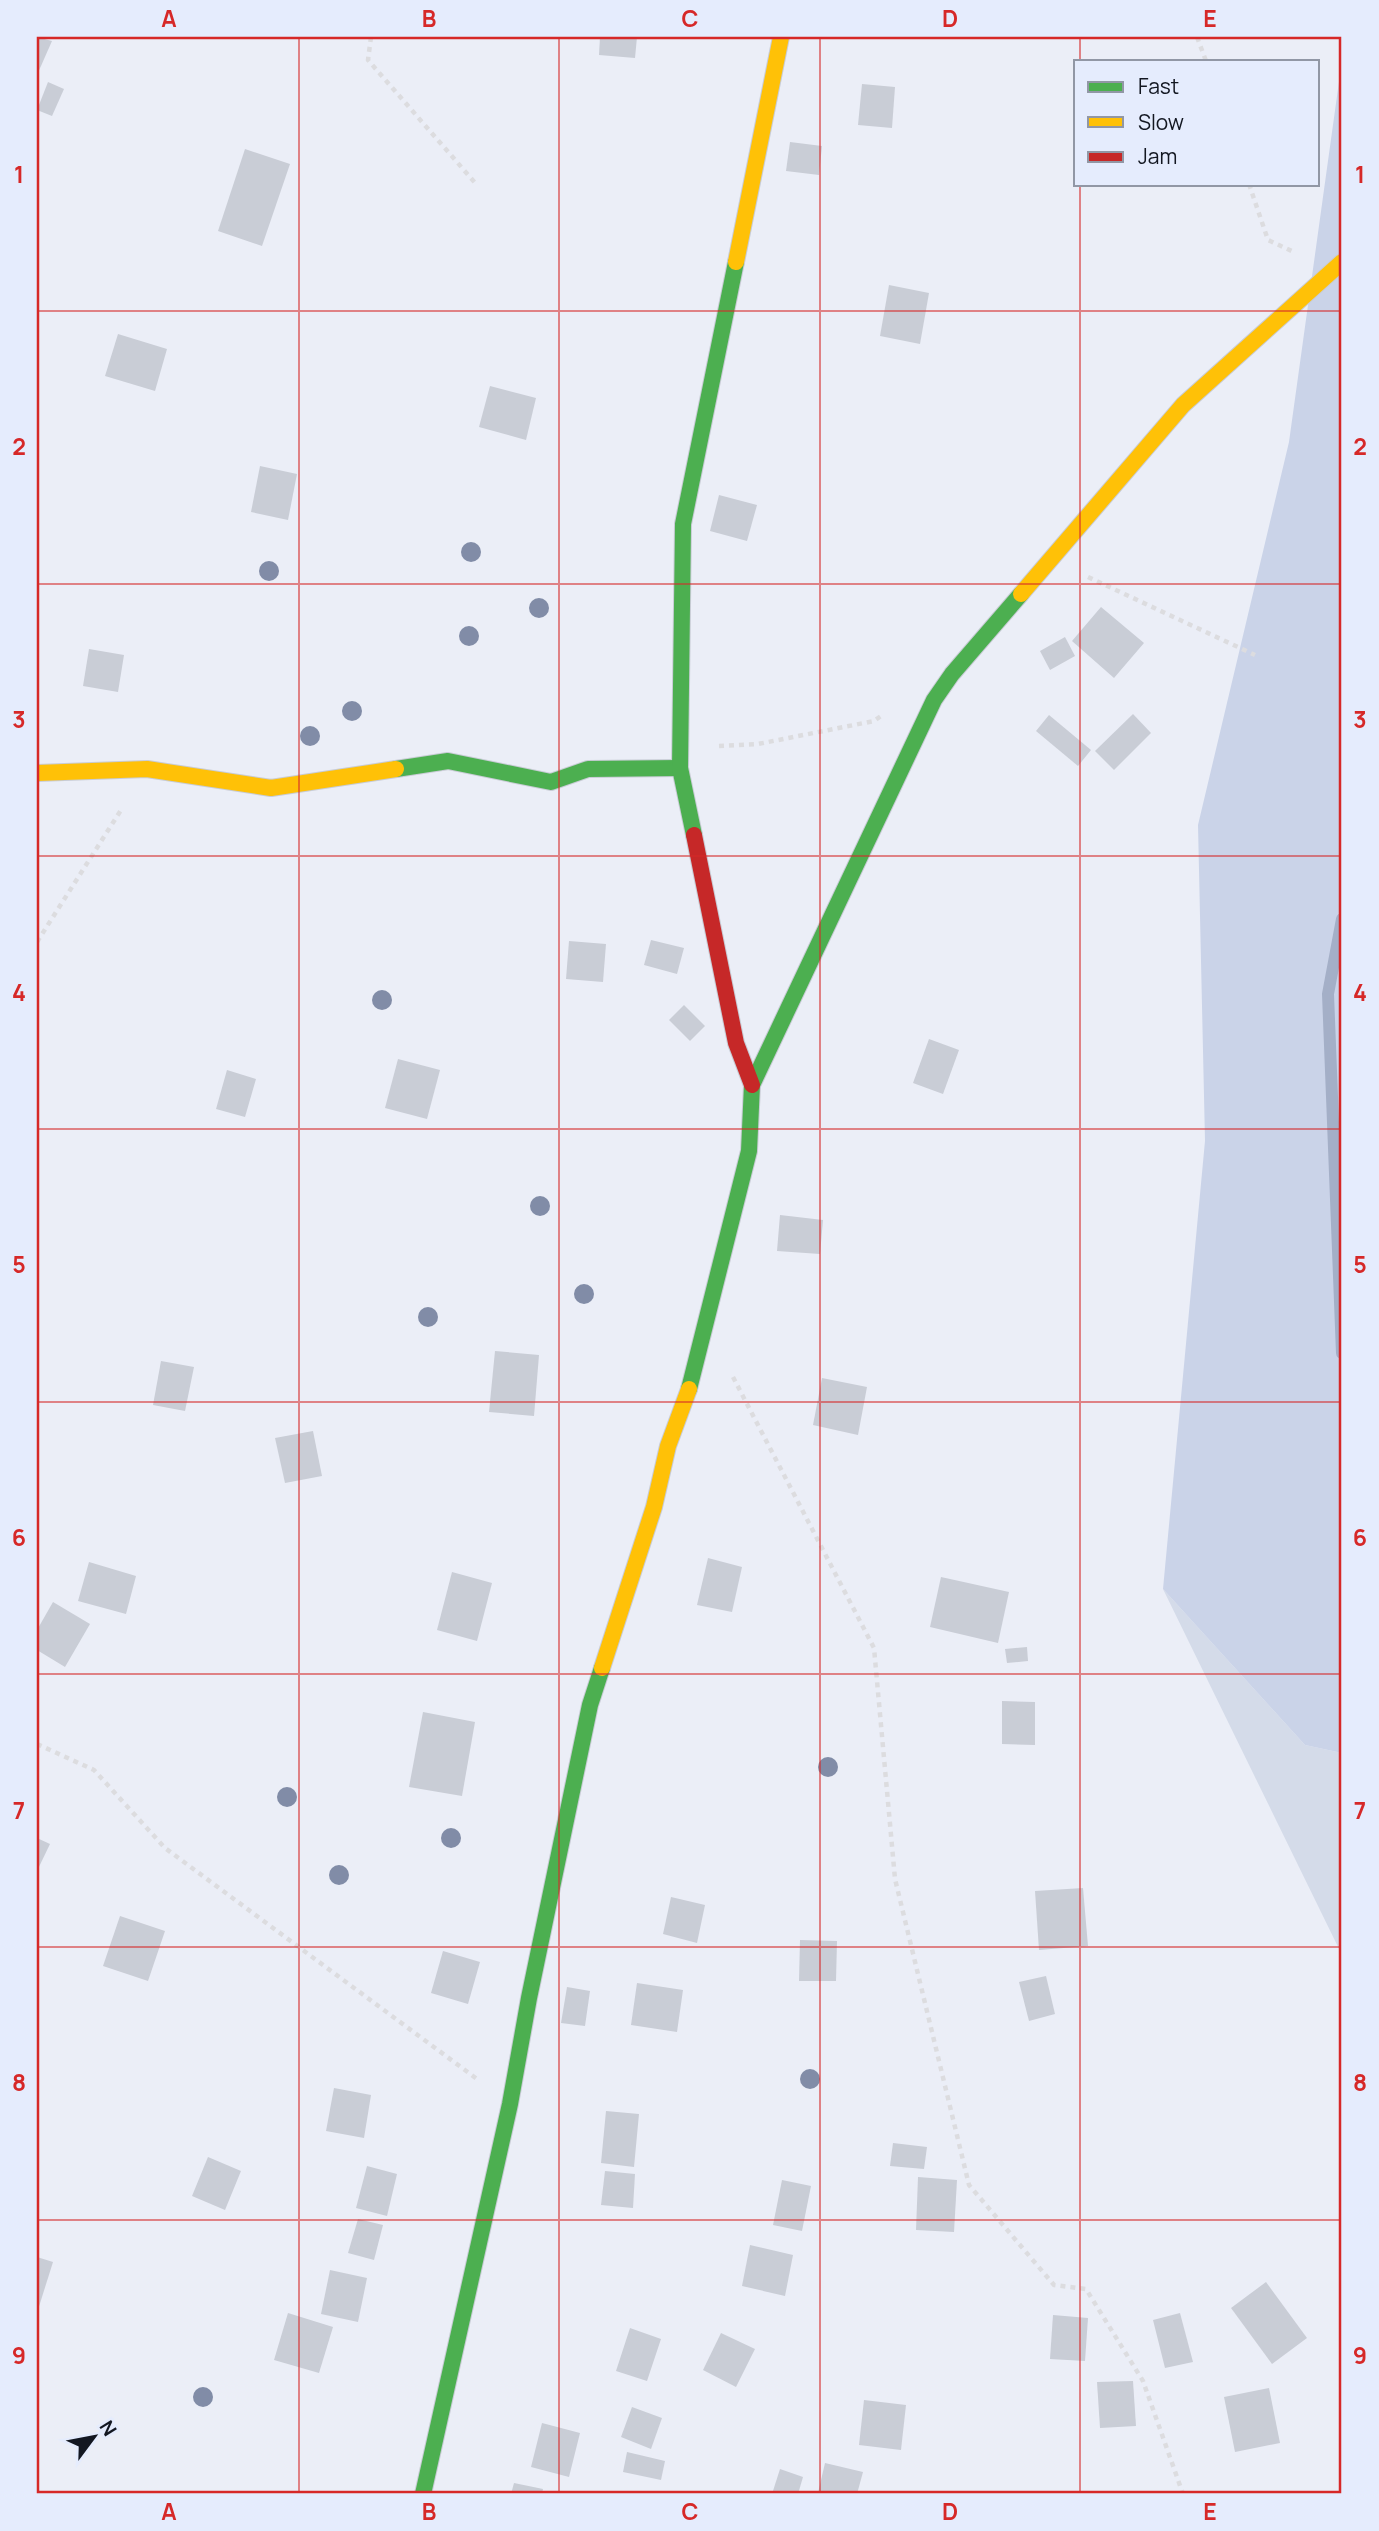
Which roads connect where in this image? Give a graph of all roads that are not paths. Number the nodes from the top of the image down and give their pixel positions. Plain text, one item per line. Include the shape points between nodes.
1 (781, 37) edge
2 (1338, 267) edge
3 (680, 768) junction
4 (37, 773) edge
5 (752, 1085) junction
6 (423, 2494) edge

1 - 3 main road via 683,524
2 - 5 main road via 1183,405 952,674 934,700
3 - 4 main road via 588,769 551,782 448,761 271,788 147,769
3 - 5 main road via 736,1042
5 - 6 main road via 749,1151 686,1399 590,1705 510,2104

